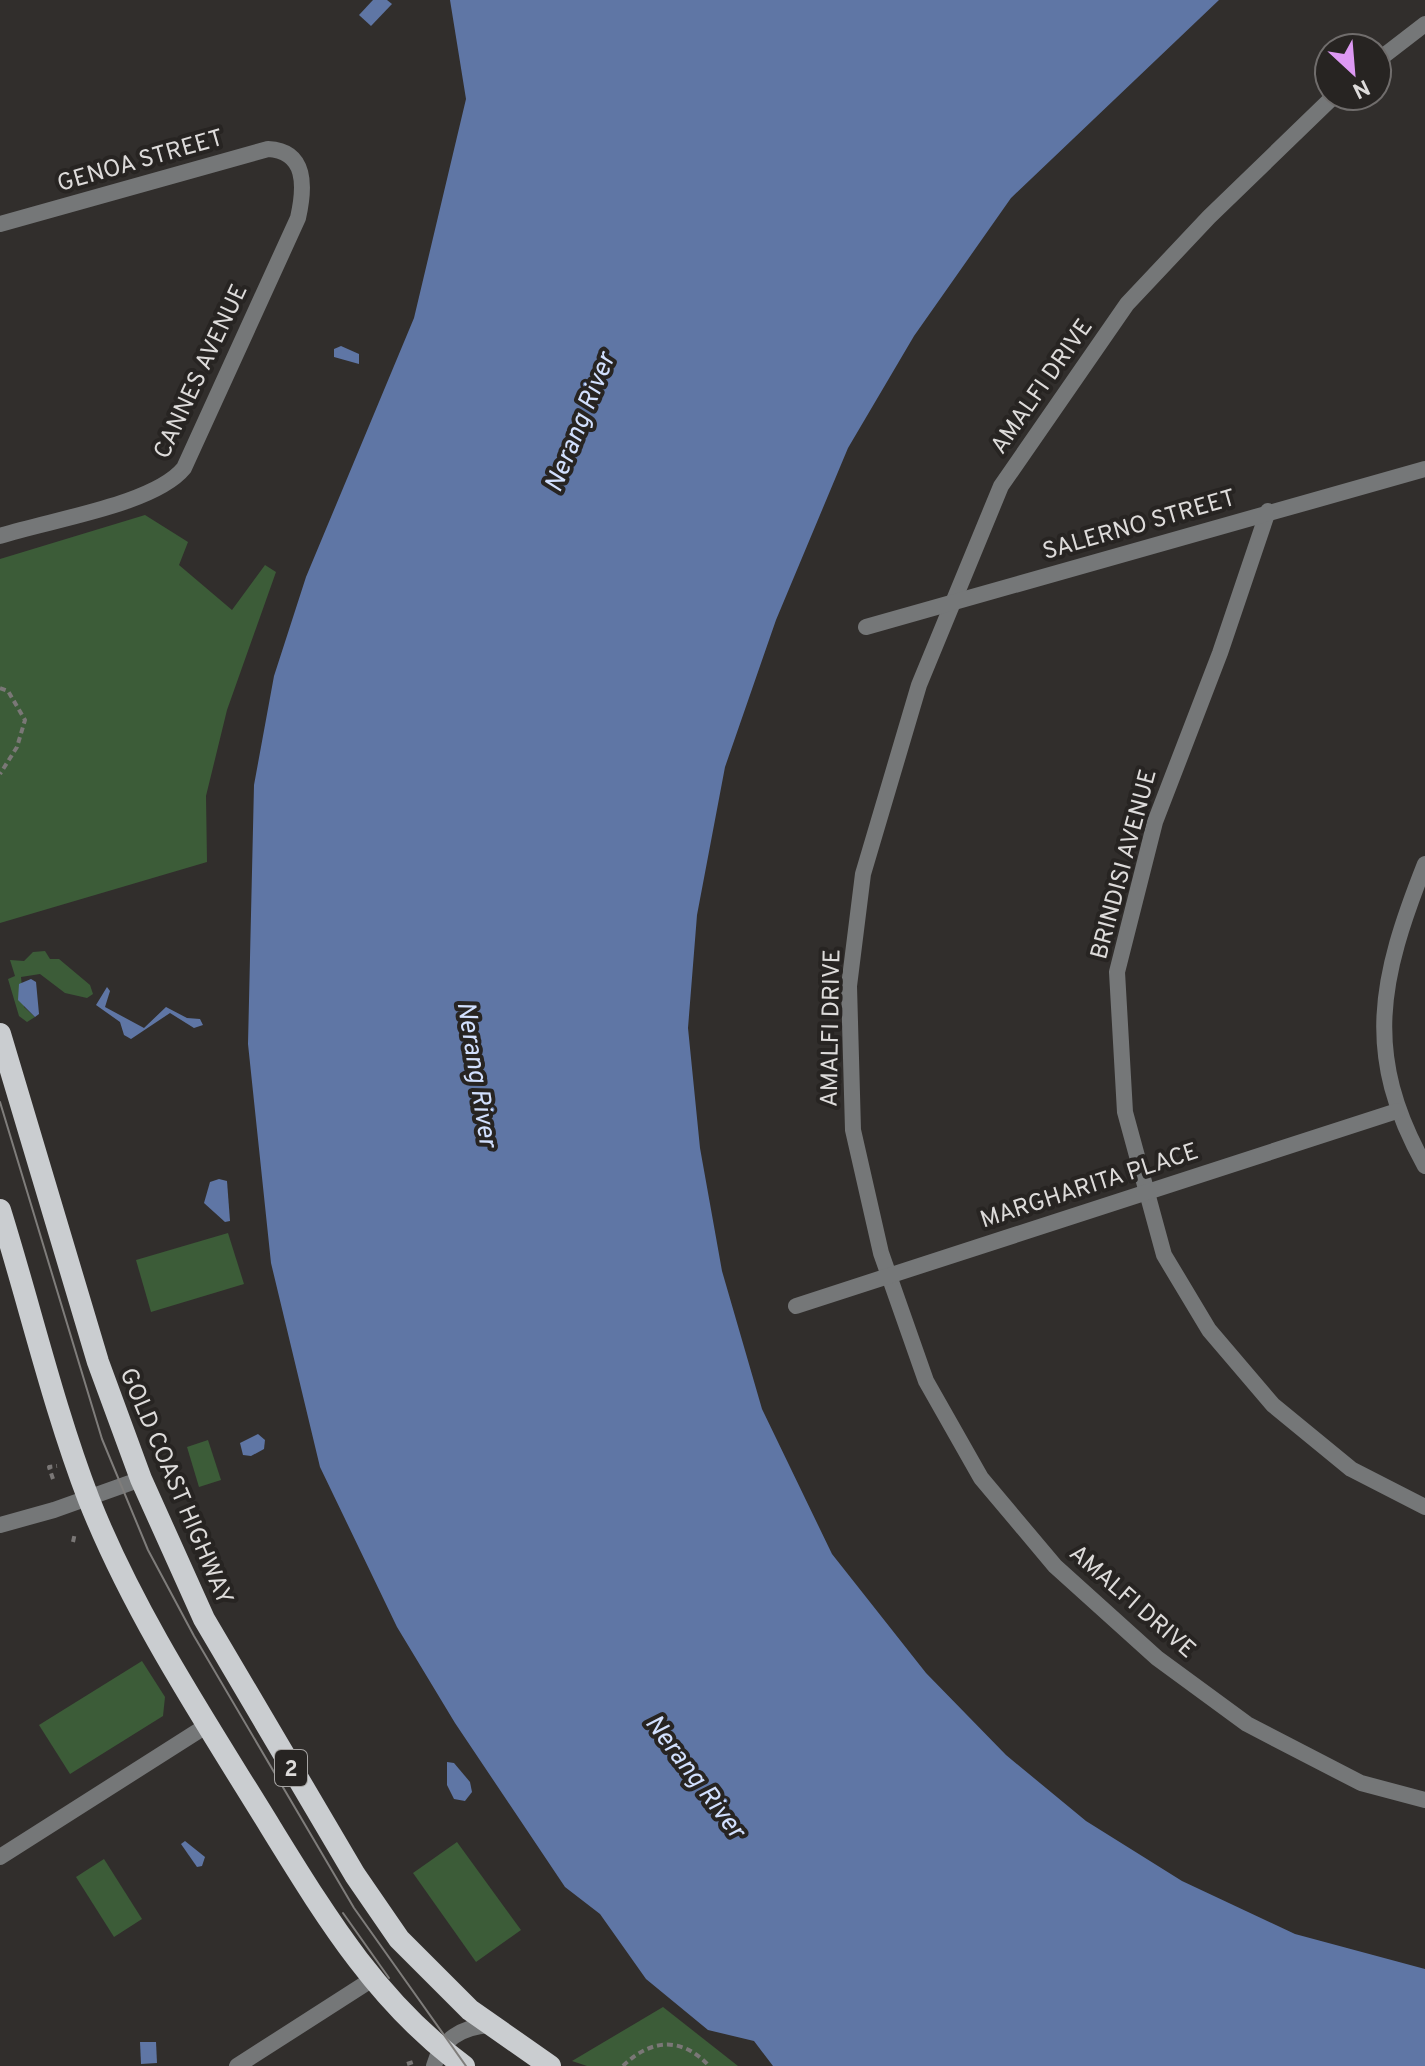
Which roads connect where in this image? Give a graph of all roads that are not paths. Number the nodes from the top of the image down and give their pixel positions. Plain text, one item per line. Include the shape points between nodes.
1 (1425, 24) edge
2 (1393, 49) edge
3 (1317, 112) edge
4 (293, 156) joint
5 (0, 224) edge
6 (1425, 469) edge
7 (1268, 511) junction
8 (0, 536) edge
9 (951, 603) junction
10 (866, 627) dead end
11 (1425, 864) edge
12 (0, 1034) edge
13 (1397, 1111) junction
14 (1425, 1166) edge
15 (1147, 1192) junction
16 (0, 1210) edge
17 (888, 1276) junction
18 (796, 1306) dead end
19 (141, 1479) junction
20 (89, 1498) junction
21 (1425, 1507) edge
22 (0, 1525) edge
23 (206, 1726) junction
24 (1425, 1800) edge
25 (0, 1857) edge
26 (371, 1980) junction
27 (489, 2025) junction
28 (433, 2054) edge
29 (237, 2066) edge
30 (464, 2066) edge
31 (550, 2066) edge

1 - 2 street
3 - 9 street, AMALFI DRIVE via 1127,304 1001,486
4 - 5 street, GENOA STREET via 283,149 268,149
4 - 8 street, CANNES AVENUE via 302,178 298,218 184,468 168,485 146,494
6 - 7 street, SALERNO STREET
7 - 9 street, SALERNO STREET
7 - 15 street, BRINDISI AVENUE via 1155,822 1117,972 1125,1112
9 - 10 street, SALERNO STREET
9 - 17 street, AMALFI DRIVE via 919,685 863,874 849,986 853,1130
11 - 13 street via 1396,938 1383,998 1386,1058
12 - 19 highway, GOLD COAST HIGHWAY / 2 via 96,1358
13 - 14 street
13 - 15 street, MARGHARITA PLACE
15 - 17 street, MARGHARITA PLACE
15 - 21 street, BRINDISI AVENUE via 1171,1268 1209,1330 1273,1405 1351,1469
16 - 20 highway, 2
17 - 18 street, MARGHARITA PLACE
17 - 24 street, AMALFI DRIVE via 926,1381 981,1478 1055,1566 1157,1658 1247,1724 1361,1783
19 - 20 street
19 - 27 highway, GOLD COAST HIGHWAY / 2 via 204,1619 355,1875 399,1939 456,1999
20 - 22 street
20 - 23 highway, 2 via 136,1599
23 - 25 street
23 - 26 highway, 2 via 317,1905
26 - 28 highway, 2
26 - 29 street
27 - 28 street via 462,2031
27 - 31 highway, 2
28 - 30 highway, 2

